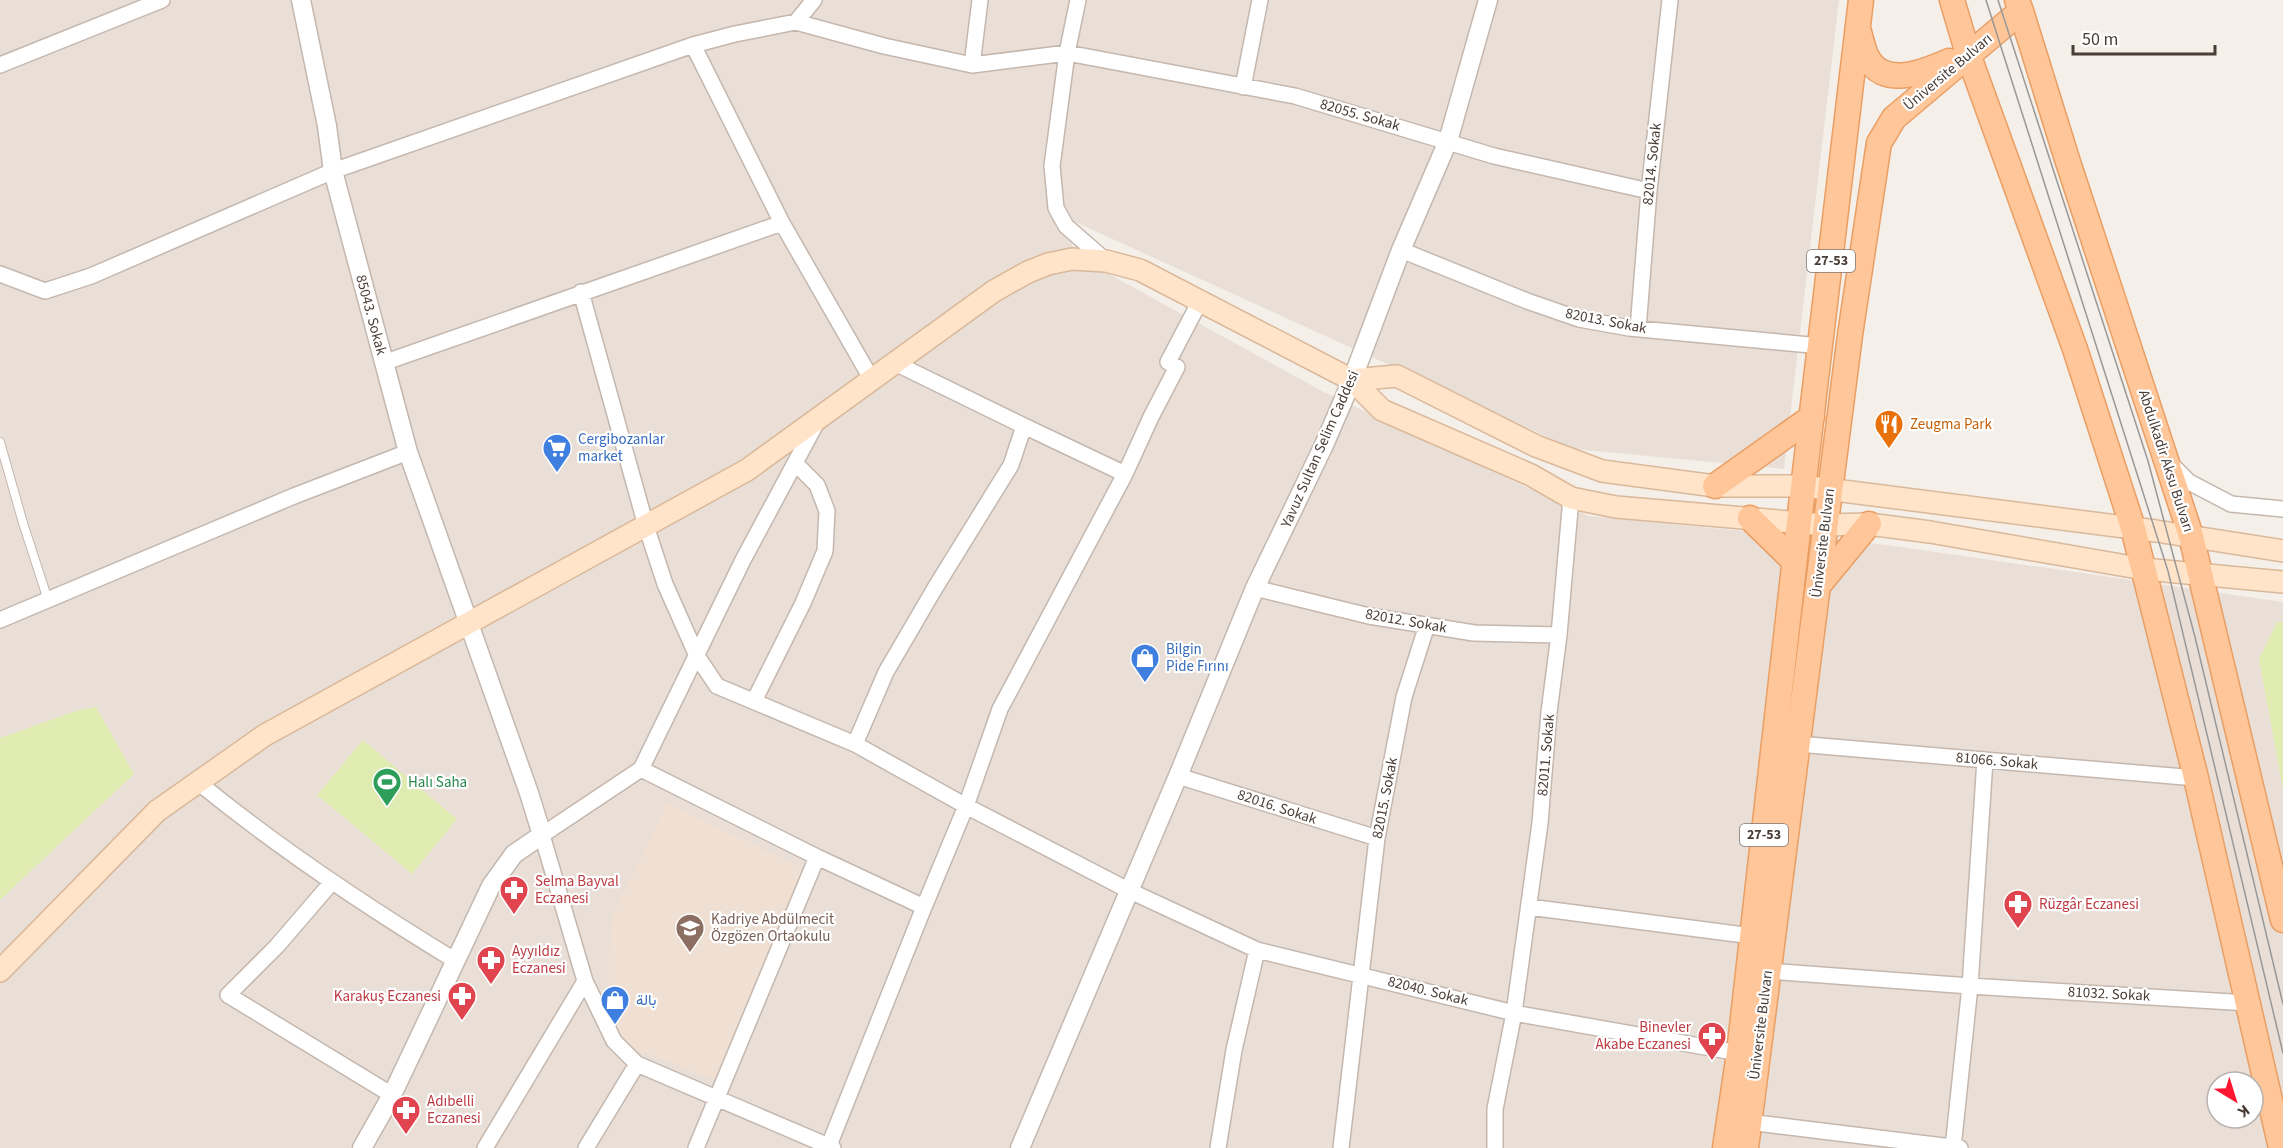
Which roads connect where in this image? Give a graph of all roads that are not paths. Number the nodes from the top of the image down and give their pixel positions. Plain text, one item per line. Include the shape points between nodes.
1 (162, 0) edge
2 (302, 0) edge
3 (814, 0) edge
4 (980, 0) edge
5 (1078, 0) edge
6 (1260, 0) edge
7 (1488, 0) edge
8 (1670, 0) edge
9 (1861, 0) edge
10 (1952, 0) edge
11 (2019, 5) edge
12 (796, 22) junction
13 (1858, 27) junction
14 (693, 45) junction
15 (1067, 53) junction
16 (1968, 54) junction
17 (0, 65) edge
18 (972, 65) junction
19 (1243, 87) junction
20 (1448, 141) junction
21 (333, 171) junction
22 (1649, 191) junction
23 (782, 223) junction
24 (1401, 250) junction
25 (1106, 261) junction
26 (0, 274) edge
27 (581, 292) junction
28 (1200, 301) junction
29 (1638, 329) junction
30 (1821, 346) junction
31 (383, 363) junction
32 (896, 363) junction
33 (873, 380) junction
34 (1352, 380) junction
35 (1812, 417) junction
36 (820, 418) junction
37 (1024, 426) junction
38 (0, 442) edge
39 (408, 452) junction
40 (2167, 459) junction
41 (795, 463) junction
42 (1125, 474) junction
43 (1715, 486) junction
44 (1803, 486) junction
45 (1830, 490) junction
46 (1571, 498) junction
47 (2283, 509) edge
48 (1750, 518) junction
49 (1799, 522) junction
50 (1869, 524) junction
51 (1826, 525) junction
52 (645, 526) junction
53 (2133, 528) junction
54 (2191, 537) junction
55 (2283, 551) edge
56 (1794, 561) junction
57 (2144, 569) junction
58 (2199, 573) junction
59 (2283, 582) edge
60 (1818, 586) junction
61 (1255, 588) junction
62 (48, 600) junction
63 (0, 620) edge
64 (468, 623) junction
65 (1427, 625) junction
66 (1559, 635) junction
67 (697, 656) junction
68 (754, 701) junction
69 (855, 744) junction
70 (1798, 744) junction
71 (1985, 760) junction
72 (641, 769) junction
73 (1178, 776) junction
74 (2196, 778) junction
75 (199, 783) junction
76 (966, 806) junction
77 (542, 835) junction
78 (1377, 838) junction
79 (817, 857) junction
80 (332, 882) junction
81 (1128, 890) junction
82 (1529, 907) junction
83 (924, 908) junction
84 (2283, 920) edge
85 (1752, 936) junction
86 (1257, 951) junction
87 (456, 961) junction
88 (0, 970) edge
89 (1768, 971) junction
90 (1361, 974) junction
91 (585, 981) junction
92 (1970, 986) junction
93 (2248, 1003) junction
94 (1514, 1013) junction
95 (1739, 1053) junction
96 (637, 1064) junction
97 (393, 1095) junction
98 (718, 1098) junction
99 (1748, 1122) junction
100 (830, 1147) edge
101 (362, 1148) edge
102 (485, 1148) edge
103 (586, 1148) edge
104 (696, 1148) edge
105 (1020, 1148) edge
106 (1218, 1148) edge
107 (1341, 1148) edge
108 (1495, 1148) edge
109 (1725, 1148) edge
110 (1746, 1148) edge
111 (1954, 1148) edge
112 (1960, 1148) edge
113 (2281, 1148) edge

1 - 17 street
2 - 21 street, 85043. Sokak
3 - 12 street
4 - 18 street
5 - 15 street
6 - 19 street
7 - 20 street, Yavuz Sultan Selim Caddesi
8 - 22 street, 82014. Sokak
9 - 13 main road, Üniversite Bulvarı / 27-53
10 - 16 main road
11 - 16 main road, Üniversite Bulvarı
11 - 40 main road, Abdulkadir Aksu Bulvarı
12 - 14 street
12 - 18 street, 82055. Sokak
13 - 16 main road via 1866,56 1879,71 1899,76 1918,74
13 - 30 main road, Üniversite Bulvarı / 27-53
14 - 21 street
14 - 23 street
15 - 18 street, 82055. Sokak
15 - 19 street, 82055. Sokak
15 - 25 street via 1052,166 1056,208 1066,226
16 - 45 main road, Üniversite Bulvarı via 1894,118 1879,143
16 - 53 main road via 2075,349
19 - 20 street, 82055. Sokak via 1295,96
20 - 22 street, 82055. Sokak via 1494,156
20 - 24 street, Yavuz Sultan Selim Caddesi
21 - 26 street via 91,276 45,291
21 - 31 street, 85043. Sokak
22 - 29 street, 82014. Sokak
23 - 27 street
23 - 33 street
24 - 29 street, 82013. Sokak via 1527,302 1579,319
24 - 34 street, Yavuz Sultan Selim Caddesi
25 - 28 main road via 1140,270
25 - 32 main road via 1072,259 1028,272 994,291
27 - 31 street
27 - 52 street, 82040. Sokak
28 - 34 main road
28 - 42 street via 1168,362 1177,367
29 - 30 street, 82013. Sokak
30 - 35 main road, Üniversite Bulvarı / 27-53
31 - 39 street, 85043. Sokak
32 - 33 main road
32 - 37 street
33 - 36 main road
34 - 43 main road via 1397,376 1536,446 1602,471
34 - 46 main road via 1382,411 1531,475
34 - 61 street, Yavuz Sultan Selim Caddesi
35 - 43 main road
35 - 44 main road, Üniversite Bulvarı / 27-53
36 - 41 street
36 - 52 main road via 747,470
37 - 42 street
37 - 69 street via 1011,465 886,672
38 - 62 lane
39 - 62 street
39 - 64 street, 85043. Sokak
40 - 47 street via 2189,482 2231,504
40 - 54 main road, Abdulkadir Aksu Bulvarı
41 - 67 street
41 - 68 street via 817,485 827,511 825,551
42 - 76 street via 1000,709
43 - 44 main road
44 - 45 main road
44 - 49 main road, Üniversite Bulvarı / 27-53
45 - 51 main road, Üniversite Bulvarı
45 - 53 main road
46 - 48 main road via 1616,507
46 - 66 street, 82011. Sokak
48 - 49 main road
48 - 56 main road
49 - 51 main road
49 - 56 main road, Üniversite Bulvarı / 27-53
50 - 51 main road
50 - 57 main road
50 - 60 main road
51 - 60 main road, Üniversite Bulvarı
52 - 64 main road
52 - 67 street, 82040. Sokak
53 - 54 main road
53 - 57 main road
54 - 55 main road
54 - 58 main road, Abdulkadir Aksu Bulvarı
56 - 85 main road, Üniversite Bulvarı / 27-53
57 - 58 main road
57 - 74 main road
58 - 59 main road
58 - 84 main road, Abdulkadir Aksu Bulvarı
60 - 70 main road, Üniversite Bulvarı
61 - 65 street, 82012. Sokak via 1370,616
61 - 73 street, Yavuz Sultan Selim Caddesi
62 - 63 street
64 - 75 main road via 265,735
64 - 77 street, 85043. Sokak
65 - 66 street, 82012. Sokak via 1474,633
65 - 78 street, 82015. Sokak via 1404,697
66 - 82 street, 82011. Sokak
67 - 68 street, 82040. Sokak via 717,686
67 - 72 street
68 - 69 street, 82040. Sokak
69 - 76 street, 82040. Sokak
70 - 71 street, 81066. Sokak
70 - 89 main road, Üniversite Bulvarı
71 - 74 street, 81066. Sokak
71 - 92 street
72 - 77 street
72 - 79 street
73 - 78 street, 82016. Sokak
73 - 81 street, Yavuz Sultan Selim Caddesi
74 - 93 main road
75 - 80 street
75 - 88 main road via 158,811
76 - 81 street, 82040. Sokak
76 - 83 street
77 - 87 street via 514,854 491,886
77 - 91 street
78 - 90 street, 82015. Sokak
79 - 83 street
79 - 98 street
80 - 87 street
80 - 97 street via 277,946 228,994
81 - 86 street, 82040. Sokak
81 - 105 street, Yavuz Sultan Selim Caddesi
82 - 85 street
82 - 94 street, 82011. Sokak
83 - 100 street
85 - 95 main road, Üniversite Bulvarı / 27-53
86 - 90 street, 82040. Sokak
86 - 106 street via 1234,1050
87 - 97 street
89 - 92 street, 81032. Sokak
89 - 99 main road, Üniversite Bulvarı
90 - 94 street, 82040. Sokak
90 - 107 street, 82015. Sokak
91 - 96 street via 614,1041
91 - 102 street
92 - 93 street, 81032. Sokak
92 - 111 street
93 - 113 main road
94 - 95 street, 82040. Sokak
94 - 108 street, 82011. Sokak via 1495,1109
95 - 109 main road, Üniversite Bulvarı / 27-53
96 - 98 street
96 - 103 street
97 - 101 street
98 - 100 street
98 - 104 street
99 - 110 main road, Üniversite Bulvarı
99 - 111 street
111 - 112 street

